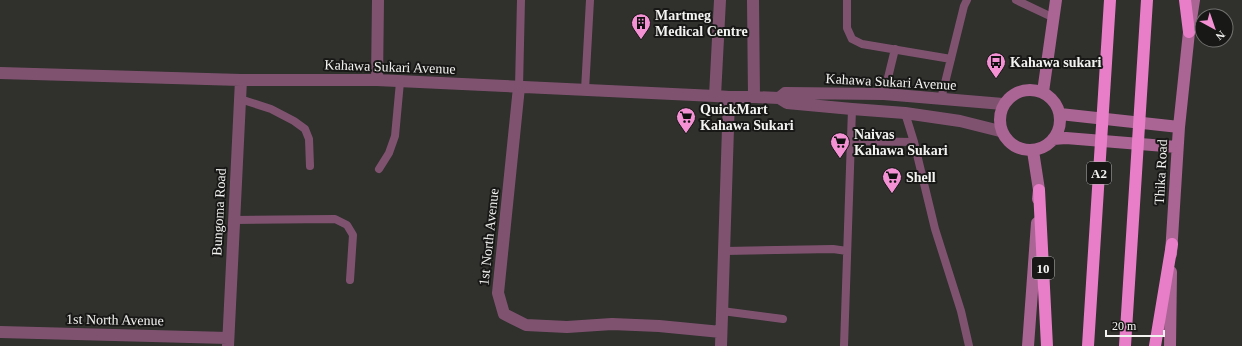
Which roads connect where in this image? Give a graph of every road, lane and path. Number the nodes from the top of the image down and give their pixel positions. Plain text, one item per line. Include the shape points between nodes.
1 (378, 0) edge
2 (521, 0) edge
3 (590, 0) edge
4 (720, 0) edge
5 (753, 0) edge
6 (847, 0) edge
7 (967, 0) edge
8 (1016, 0) edge
9 (1056, 0) edge
10 (1110, 0) edge
11 (1147, 0) edge
12 (1185, 0) edge
13 (1194, 0) edge
14 (1054, 18) junction
15 (1189, 32) junction
16 (895, 49) junction
17 (951, 59) junction
18 (0, 73) edge
19 (241, 80) junction
20 (377, 80) junction
21 (400, 82) junction
22 (519, 87) junction
23 (584, 90) junction
24 (1043, 92) junction
25 (884, 94) junction
26 (715, 96) junction
27 (729, 97) junction
28 (754, 97) junction
29 (779, 98) junction
30 (240, 99) junction
31 (941, 99) junction
32 (1003, 104) junction
33 (852, 109) junction
34 (905, 113) junction
35 (1060, 114) junction
36 (1178, 127) junction
37 (1000, 131) junction
38 (1053, 139) junction
39 (851, 141) junction
40 (914, 142) junction
41 (1177, 146) junction
42 (1033, 151) junction
43 (310, 166) dead end
44 (379, 169) dead end
45 (1039, 190) junction
46 (234, 220) junction
47 (1172, 244) junction
48 (847, 250) junction
49 (725, 251) junction
50 (350, 280) dead end
51 (722, 311) junction
52 (783, 319) dead end
53 (0, 332) edge
54 (721, 332) junction
55 (228, 342) edge
56 (721, 346) edge
57 (844, 346) edge
58 (969, 346) edge
59 (1028, 346) edge
60 (1047, 346) edge
61 (1088, 346) edge
62 (1126, 346) edge
63 (1155, 346) edge
64 (1170, 346) edge

1 - 20 street
2 - 22 lane
3 - 23 lane
4 - 26 street
5 - 28 street
6 - 16 lane via 847,28 852,39 862,44
7 - 17 lane
8 - 14 lane
9 - 14 main road
10 - 61 highway, A2, bridge
11 - 62 highway, Thika Road, bridge
12 - 15 highway
13 - 15 main road, Thika Road
14 - 24 main road
15 - 36 main road, Thika Road
16 - 17 lane
16 - 25 lane
17 - 31 lane
18 - 19 street, Kahawa Sukari Avenue
19 - 20 street, Kahawa Sukari Avenue
19 - 30 street, Bungoma Road
20 - 21 street, Kahawa Sukari Avenue
21 - 22 street, Kahawa Sukari Avenue
21 - 44 lane via 395,136 389,153
22 - 23 street, Kahawa Sukari Avenue
22 - 54 street, 1st North Avenue via 498,293 504,314 526,325 567,327 612,324
23 - 26 street, Kahawa Sukari Avenue
24 - 32 main road via 1031,90 1018,93
24 - 35 main road via 1055,103
25 - 29 street, Kahawa Sukari Avenue via 786,93
25 - 31 street, Kahawa Sukari Avenue
26 - 27 street, Kahawa Sukari Avenue
27 - 28 street, Kahawa Sukari Avenue
27 - 49 street
28 - 29 street, Kahawa Sukari Avenue
29 - 33 street, Kahawa Sukari Avenue via 787,103
30 - 43 lane via 271,109 305,129 309,139
30 - 46 street, Bungoma Road
31 - 32 street, Kahawa Sukari Avenue
32 - 37 main road via 999,121
33 - 34 street, Kahawa Sukari Avenue
33 - 39 lane
34 - 37 street, Kahawa Sukari Avenue via 960,121
34 - 40 lane
35 - 36 main road
35 - 38 main road via 1058,132
36 - 41 main road, Thika Road
37 - 42 main road via 1012,146
38 - 41 main road
38 - 42 main road
39 - 40 lane
39 - 48 lane
40 - 58 lane via 935,229 961,311
41 - 47 main road, Thika Road
42 - 45 main road
45 - 59 main road
45 - 60 highway, 10
46 - 50 lane via 335,219 347,225 354,234
46 - 55 street, Bungoma Road
47 - 63 highway
47 - 64 main road, Thika Road
48 - 49 lane
48 - 57 lane
49 - 51 street
51 - 52 lane
51 - 54 street
53 - 55 street, 1st North Avenue
54 - 56 street

